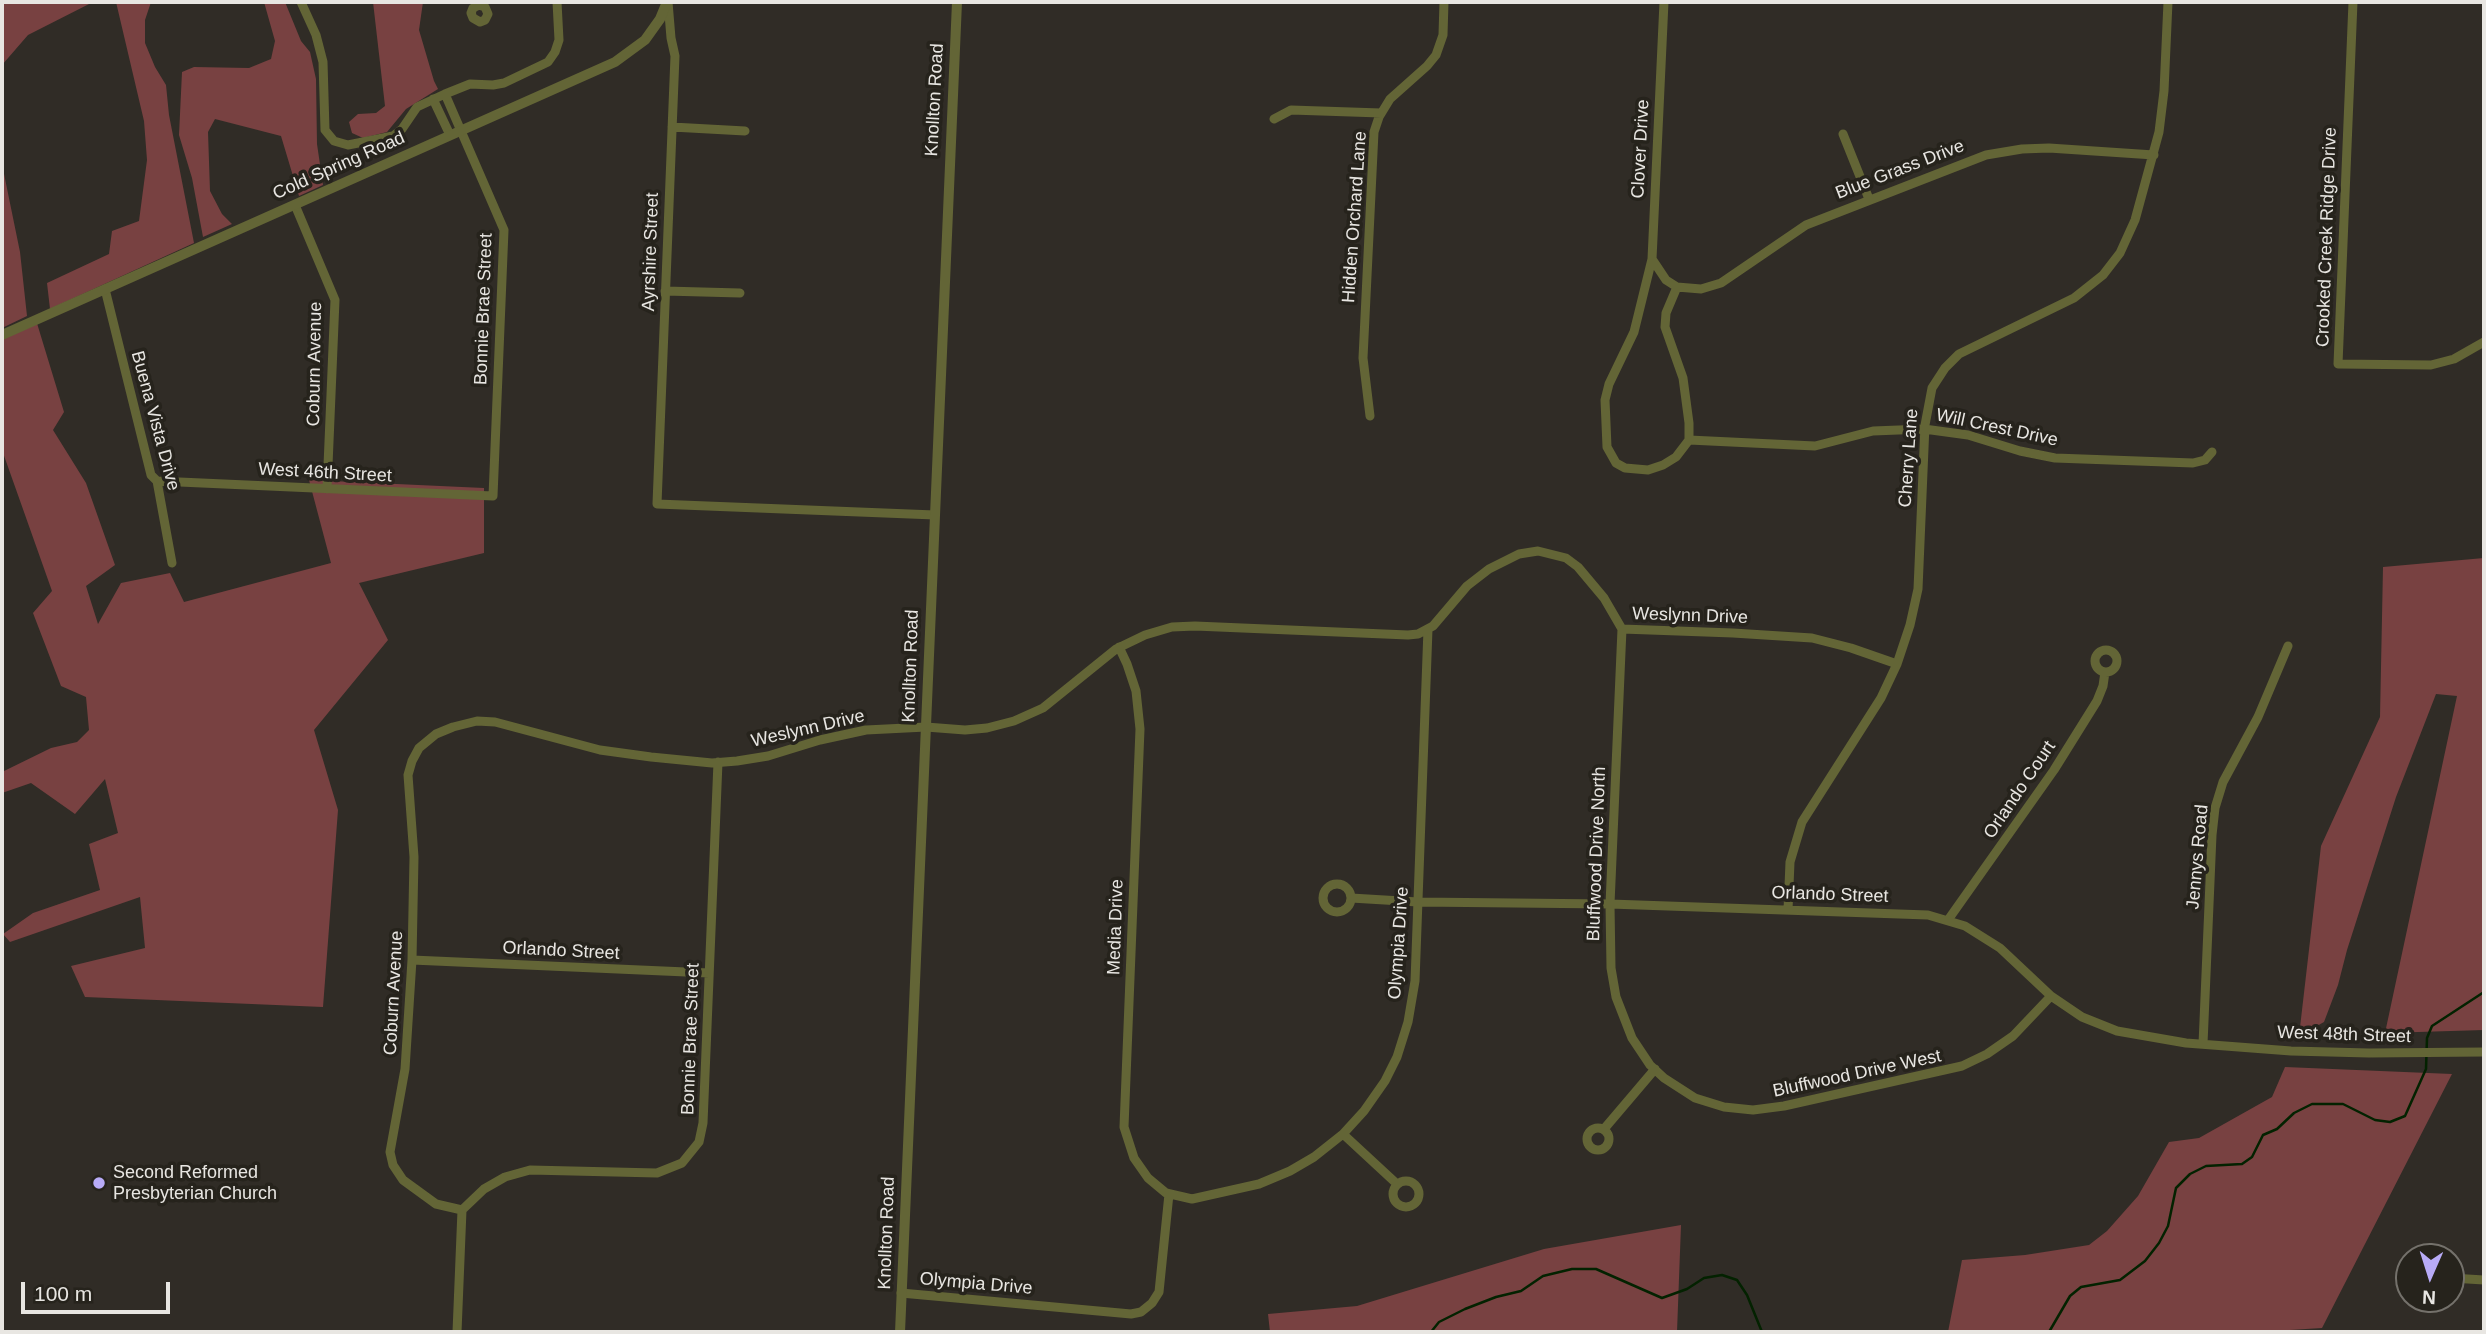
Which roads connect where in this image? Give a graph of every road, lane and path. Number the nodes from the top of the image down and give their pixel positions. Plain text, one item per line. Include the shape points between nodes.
1 (301, 2) edge
2 (557, 2) edge
3 (668, 2) edge
4 (957, 2) edge
5 (1444, 2) edge
6 (1664, 2) edge
7 (2168, 2) edge
8 (2353, 2) edge
9 (445, 94) junction
10 (433, 99) junction
11 (1381, 113) junction
12 (1274, 119) dead end
13 (672, 127) junction
14 (462, 130) junction
15 (746, 131) dead end
16 (1843, 134) dead end
17 (450, 135) junction
18 (2154, 155) junction
19 (1869, 199) junction
20 (295, 205) junction
21 (1652, 260) junction
22 (1677, 287) junction
23 (105, 289) junction
24 (665, 291) junction
25 (740, 293) dead end
26 (2, 335) edge
27 (2484, 342) edge
28 (1370, 416) dead end
29 (1924, 429) junction
30 (1689, 440) junction
31 (2212, 452) dead end
32 (157, 481) junction
33 (327, 489) junction
34 (493, 496) joint
35 (935, 515) junction
36 (172, 563) dead end
37 (1428, 629) junction
38 (1622, 629) junction
39 (2288, 646) dead end
40 (1119, 647) junction
41 (1897, 664) junction
42 (2105, 672) dead end
43 (926, 727) junction
44 (426, 741) joint
45 (718, 762) junction
46 (1351, 898) dead end
47 (1418, 902) junction
48 (1610, 904) junction
49 (1788, 910) junction
50 (1948, 920) junction
51 (412, 960) junction
52 (709, 973) junction
53 (2051, 996) junction
54 (2203, 1044) junction
55 (2484, 1052) edge
56 (1655, 1069) junction
57 (1604, 1129) dead end
58 (1343, 1134) junction
59 (1397, 1184) dead end
60 (1169, 1194) junction
61 (462, 1210) junction
62 (2465, 1279) edge
63 (2484, 1280) edge
64 (901, 1293) junction
65 (457, 1332) edge
66 (900, 1332) edge

1 - 10 street via 321,53 323,122 334,141 348,145 393,136 417,107
2 - 9 street via 559,40 548,62 504,83 470,84
3 - 13 street, Ayrshire Street via 675,56
3 - 14 street, Cold Spring Road via 649,35 625,55
4 - 35 street, Knollton Road
5 - 11 street, Hidden Orchard Lane via 1443,35 1436,55
6 - 21 street, Clover Drive
7 - 18 street, Cherry Lane via 2163,104
8 - 27 street, Crooked Creek Ridge Drive via 2338,363 2431,365 2454,359
9 - 10 street
9 - 14 street, Bonnie Brae Street
10 - 17 street
11 - 12 street via 1291,110
11 - 28 street, Hidden Orchard Lane via 1373,144 1363,358
13 - 15 street
13 - 24 street, Ayrshire Street
14 - 17 street, Cold Spring Road
14 - 34 street, Bonnie Brae Street via 504,230
16 - 19 street
17 - 20 street, Cold Spring Road
18 - 19 street, Blue Grass Drive via 2008,150 1973,158
18 - 29 street, Cherry Lane via 2131,233 2109,268 2074,298 1955,358 1933,388
19 - 22 street, Blue Grass Drive via 1798,229 1721,283 1700,289
20 - 23 street, Cold Spring Road
20 - 33 street, Coburn Avenue via 335,300
21 - 22 street
21 - 30 street, Clover Drive via 1634,332 1607,391 1607,447 1620,466 1648,470 1676,457
22 - 30 street via 1665,327 1683,378
23 - 26 street, Cold Spring Road
23 - 32 street, Buena Vista Drive via 130,398 151,475
24 - 25 street
24 - 35 street, Ayrshire Street via 657,503
29 - 30 street, Will Crest Drive via 1873,431 1815,446
29 - 31 street, Will Crest Drive via 1968,435 2055,458 2193,463
29 - 41 street, Cherry Lane via 1918,589
32 - 33 street, West 46th Street
32 - 36 street, Buena Vista Drive
33 - 34 street, West 46th Street
35 - 43 street, Knollton Road
37 - 38 street, Weslynn Drive via 1489,569 1515,556 1543,551 1570,560 1581,570
37 - 40 street, Weslynn Drive via 1408,635 1186,626 1145,635
37 - 47 street, Olympia Drive
38 - 41 street, Weslynn Drive via 1812,638
38 - 48 street, Bluffwood Drive North
39 - 54 street, Jennys Road via 2215,808
40 - 43 street, Weslynn Drive via 1054,700 1022,718 974,729
40 - 60 street, Media Drive via 1136,691 1140,729 1124,1118 1136,1162
41 - 49 street, Cherry Lane via 1869,719 1802,822 1790,862
42 - 50 street, Orlando Court via 2097,701 2054,770
43 - 45 street, Weslynn Drive via 852,732 768,756
43 - 64 street, Knollton Road
44 - 45 street, Weslynn Drive via 453,727 483,721 600,750
44 - 51 street, Coburn Avenue via 414,757 407,780 414,856
45 - 52 street, Bonnie Brae Street
46 - 47 street, Orlando Street
47 - 48 street, Orlando Street
47 - 58 street, Olympia Drive via 1414,990 1405,1035 1380,1089
48 - 49 street, Orlando Street
48 - 56 street, Bluffwood Drive North via 1616,997 1632,1038
49 - 50 street, Orlando Street via 1916,913
50 - 53 street, Orlando Street via 2000,948
51 - 52 street, Orlando Street
51 - 61 street, Coburn Avenue via 407,1056 391,1158 398,1175 421,1194
52 - 61 street, Bonnie Brae Street via 702,1129 695,1150 685,1160 657,1173 519,1172 493,1183
53 - 54 street, Orlando Street via 2082,1017 2117,1031
53 - 56 street, Bluffwood Drive West via 2013,1036 1962,1066 1784,1107 1753,1110 1710,1103 1684,1092
54 - 55 street, West 48th Street via 2291,1051
56 - 57 street
58 - 59 street
58 - 60 street, Olympia Drive via 1314,1157 1268,1181 1198,1198
60 - 64 street, Olympia Drive via 1158,1292 1141,1312
61 - 65 street
62 - 63 street
64 - 66 street, Knollton Road

